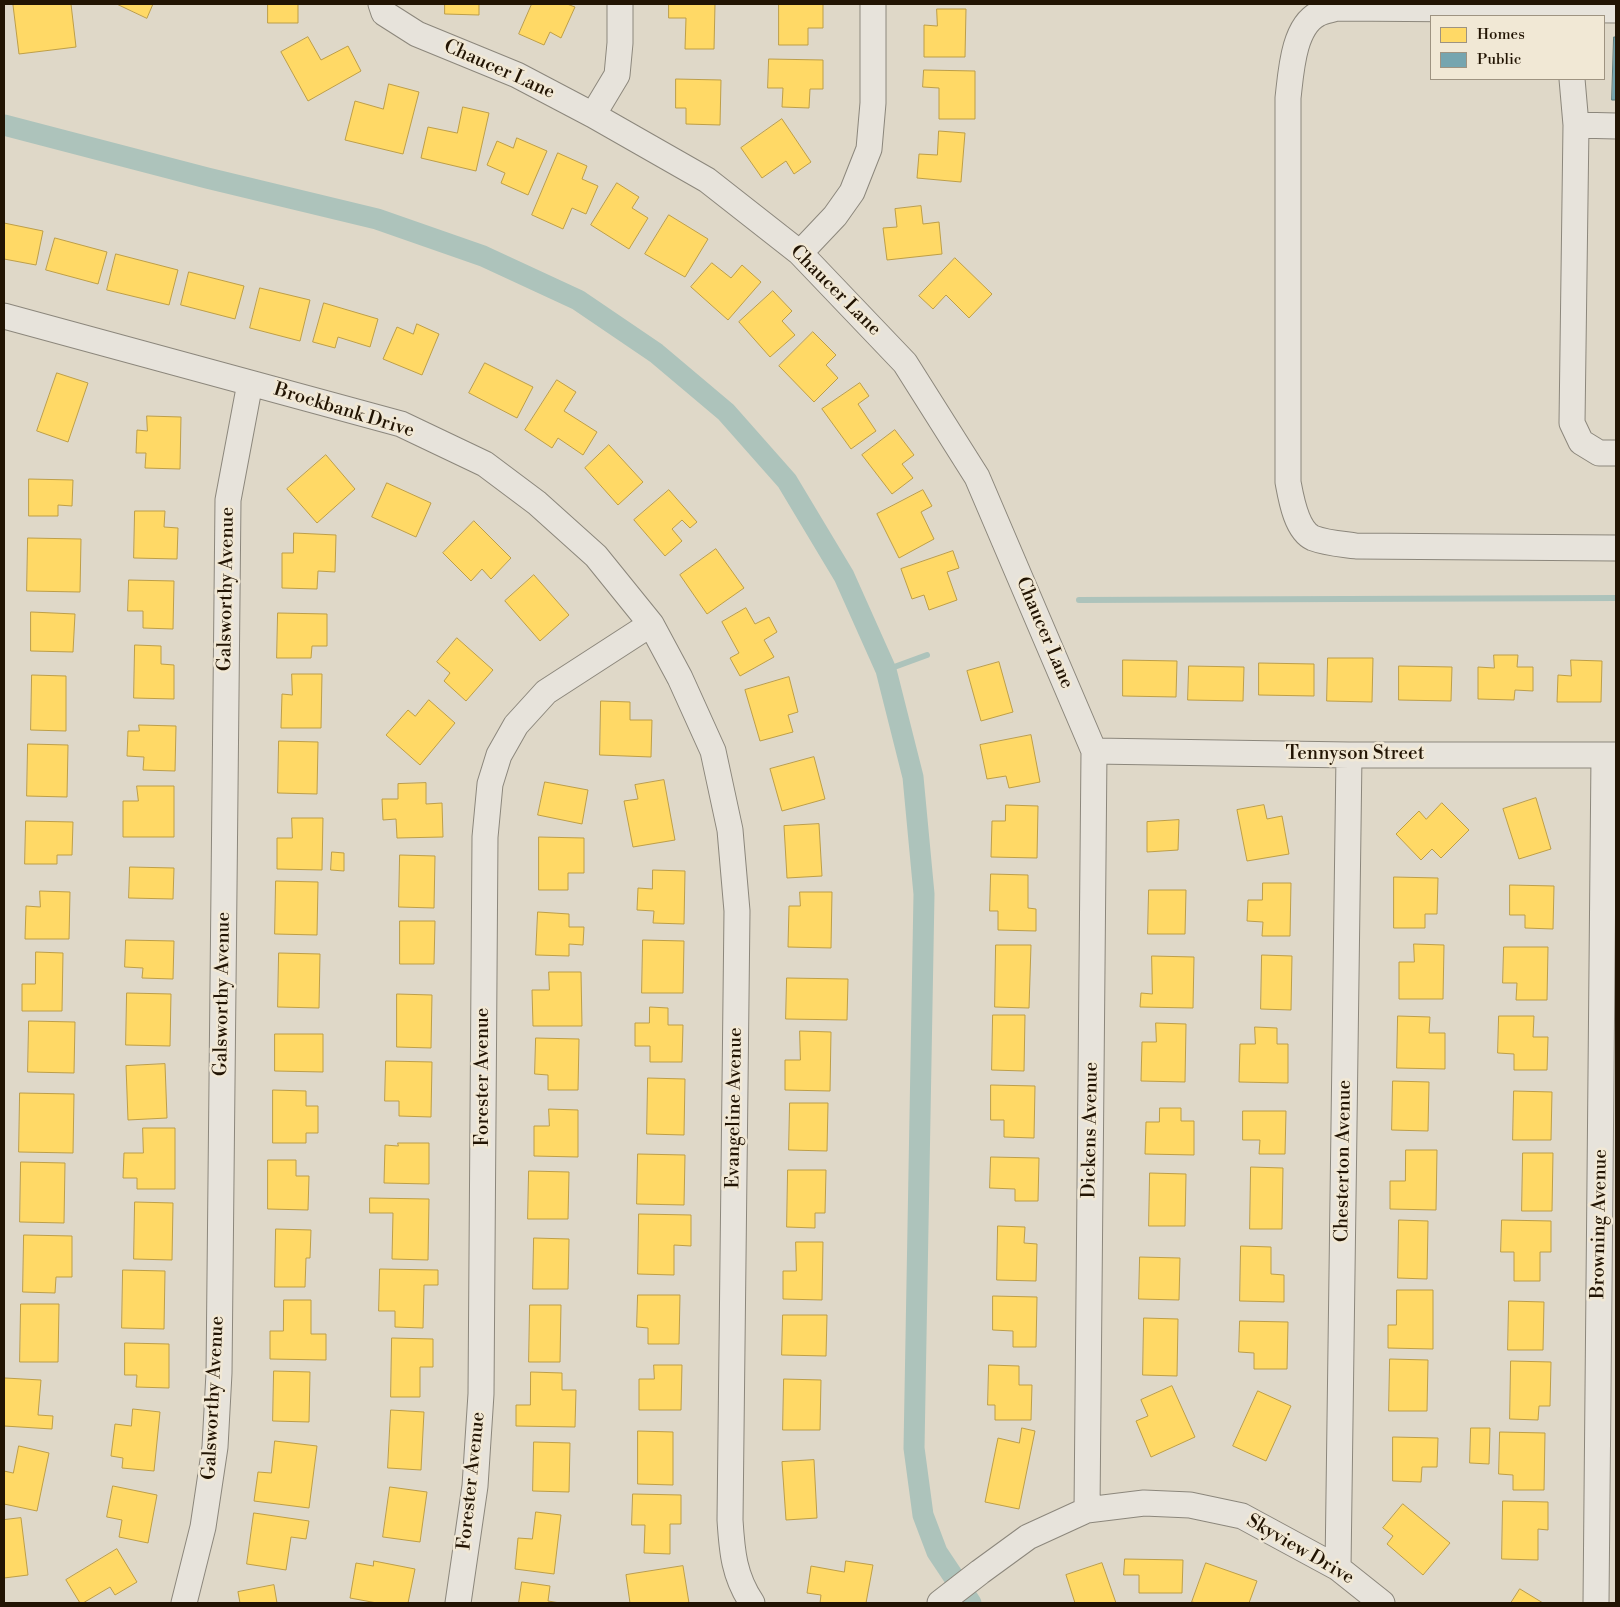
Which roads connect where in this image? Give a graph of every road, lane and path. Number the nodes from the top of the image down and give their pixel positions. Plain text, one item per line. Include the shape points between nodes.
1 (620, 4) edge
2 (873, 4) edge
3 (382, 8) edge
4 (1616, 10) edge
5 (1577, 13) edge
6 (1572, 80) edge
7 (593, 115) junction
8 (1576, 125) junction
9 (1616, 126) edge
10 (800, 253) junction
11 (4, 316) edge
12 (250, 383) junction
13 (1616, 453) edge
14 (1616, 548) edge
15 (651, 624) junction
16 (1094, 751) junction
17 (1350, 755) junction
18 (1610, 755) edge
19 (1087, 1510) junction
20 (1338, 1568) junction
21 (944, 1600) edge
22 (184, 1603) edge
23 (458, 1603) edge
24 (752, 1603) edge
25 (1382, 1603) edge
26 (1596, 1603) edge

1 - 7 street via 618,75
2 - 10 street via 869,149 852,192 835,216
3 - 7 street, Chaucer Lane via 417,34 517,75
4 - 5 street
5 - 14 street via 1337,8 1317,14 1303,28 1293,59 1288,98 1288,482 1293,509 1300,524 1311,537 1327,542 1356,546
6 - 8 street
7 - 10 street, Chaucer Lane via 707,180
8 - 9 street
8 - 13 street via 1572,423 1581,442 1599,453
10 - 16 street, Chaucer Lane via 905,363 977,477
11 - 12 street, Brockbank Drive
12 - 15 street, Brockbank Drive via 401,424 485,464 537,503 596,556
12 - 22 street, Galsworthy Avenue via 228,500 219,1372 215,1438 203,1526
15 - 23 street, Forester Avenue via 546,692 516,726 499,755 490,784 485,837 481,1394 475,1486
15 - 24 street, Evangeline Avenue via 714,751 730,830 737,911 730,1520 733,1558
16 - 17 street, Tennyson Street
16 - 19 street, Dickens Avenue
17 - 18 street, Tennyson Street
17 - 20 street, Chesterton Avenue
18 - 26 street, Browning Avenue
19 - 20 street, Skyview Drive via 1144,1503 1190,1505 1242,1516
19 - 21 street, Skyview Drive via 1028,1537
20 - 25 street, Skyview Drive

